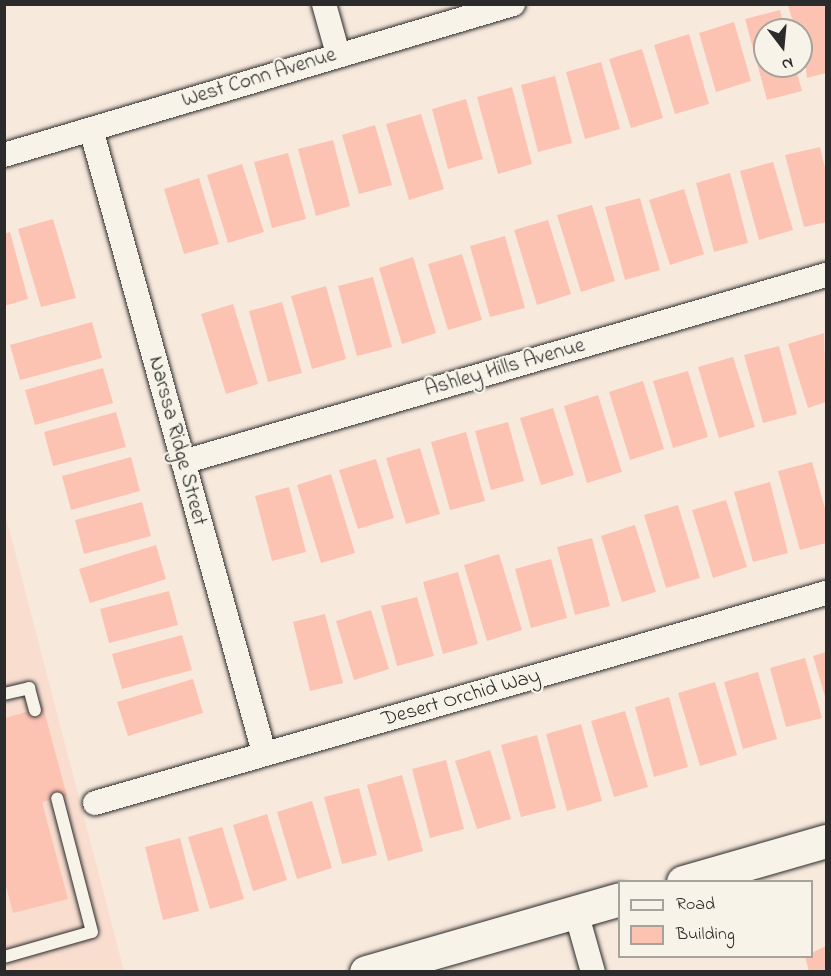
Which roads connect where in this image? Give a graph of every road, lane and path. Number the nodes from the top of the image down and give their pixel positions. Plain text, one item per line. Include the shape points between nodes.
1 (324, 4) edge
2 (513, 4) edge
3 (338, 54) junction
4 (91, 129) junction
5 (4, 155) edge
6 (826, 275) edge
7 (183, 462) junction
8 (826, 593) edge
9 (4, 694) edge
10 (34, 710) dead end
11 (264, 753) junction
12 (57, 798) dead end
13 (95, 803) dead end
14 (826, 841) edge
15 (690, 880) edge
16 (618, 900) edge
17 (576, 912) junction
18 (4, 957) edge
19 (366, 972) edge
20 (593, 972) edge

1 - 3 street
2 - 3 street, West Conn Avenue
3 - 4 street, West Conn Avenue
4 - 5 street, West Conn Avenue
4 - 7 street, Narssa Ridge Street
6 - 7 street, Ashley Hills Avenue
7 - 11 street, Narssa Ridge Street
8 - 11 street, Desert Orchid Way
9 - 10 lane via 29,688
11 - 13 street, Desert Orchid Way
12 - 18 lane via 92,932
14 - 15 main road
16 - 17 main road
17 - 19 main road
17 - 20 street

